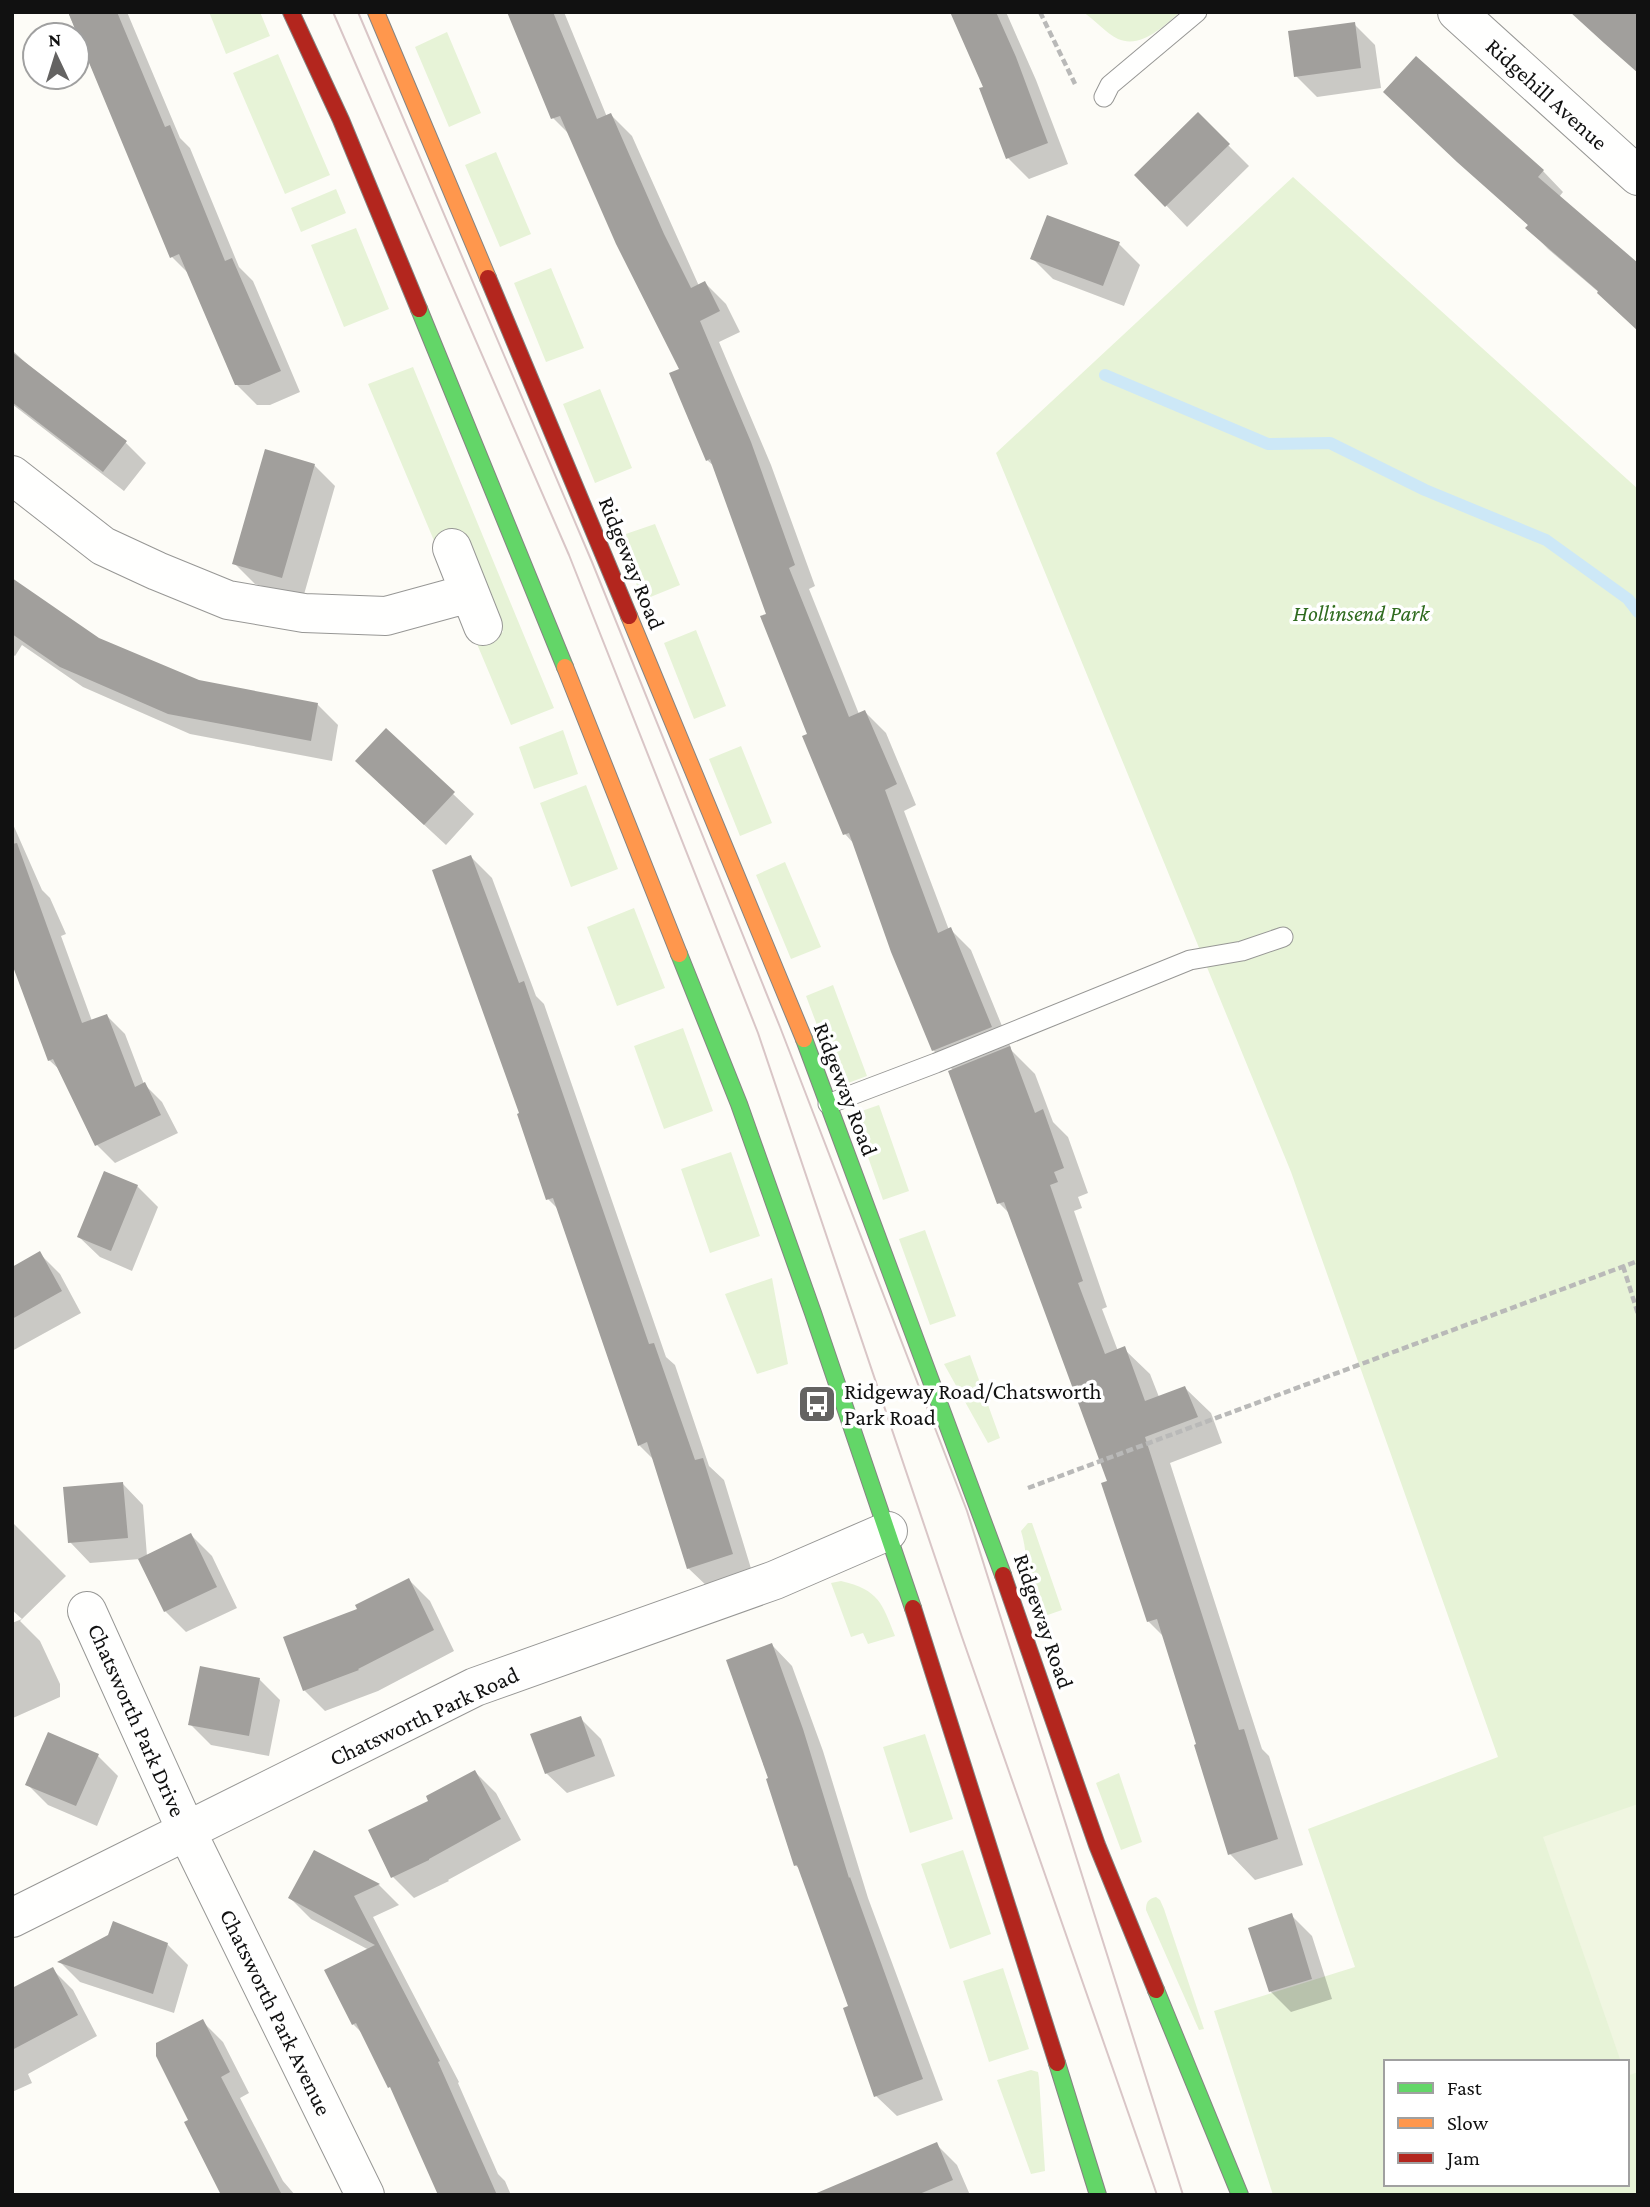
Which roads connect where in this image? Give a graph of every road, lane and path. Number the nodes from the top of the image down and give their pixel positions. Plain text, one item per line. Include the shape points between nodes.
1 (291, 12) edge
2 (376, 12) edge
3 (1197, 12) edge
4 (1457, 12) edge
5 (1104, 97) dead end
6 (1638, 176) edge
7 (12, 475) edge
8 (452, 548) dead end
9 (1283, 937) dead end
10 (828, 1104) junction
11 (1638, 1261) edge
12 (1623, 1266) junction
13 (1638, 1314) edge
14 (1028, 1488) dead end
15 (888, 1531) junction
16 (87, 1611) dead end
17 (186, 1830) junction
18 (12, 1918) edge
19 (365, 2195) edge
20 (1098, 2195) edge
21 (1240, 2195) edge

1 - 15 highway via 341,120 528,574 729,1078
2 - 10 highway, Ridgeway Road
3 - 5 lane via 1111,85
4 - 6 street, Ridgehill Avenue
7 - 8 street via 103,546 228,600 304,613 386,617 476,610
9 - 10 lane via 1242,951 1190,960
10 - 21 highway, Ridgeway Road via 986,1527 1097,1845
11 - 12 path
12 - 13 path
12 - 14 path
15 - 17 street, Chatsworth Park Road via 775,1580 475,1687
15 - 20 highway
16 - 17 street, Chatsworth Park Drive
17 - 18 street, Chatsworth Park Road
17 - 19 street, Chatsworth Park Avenue

